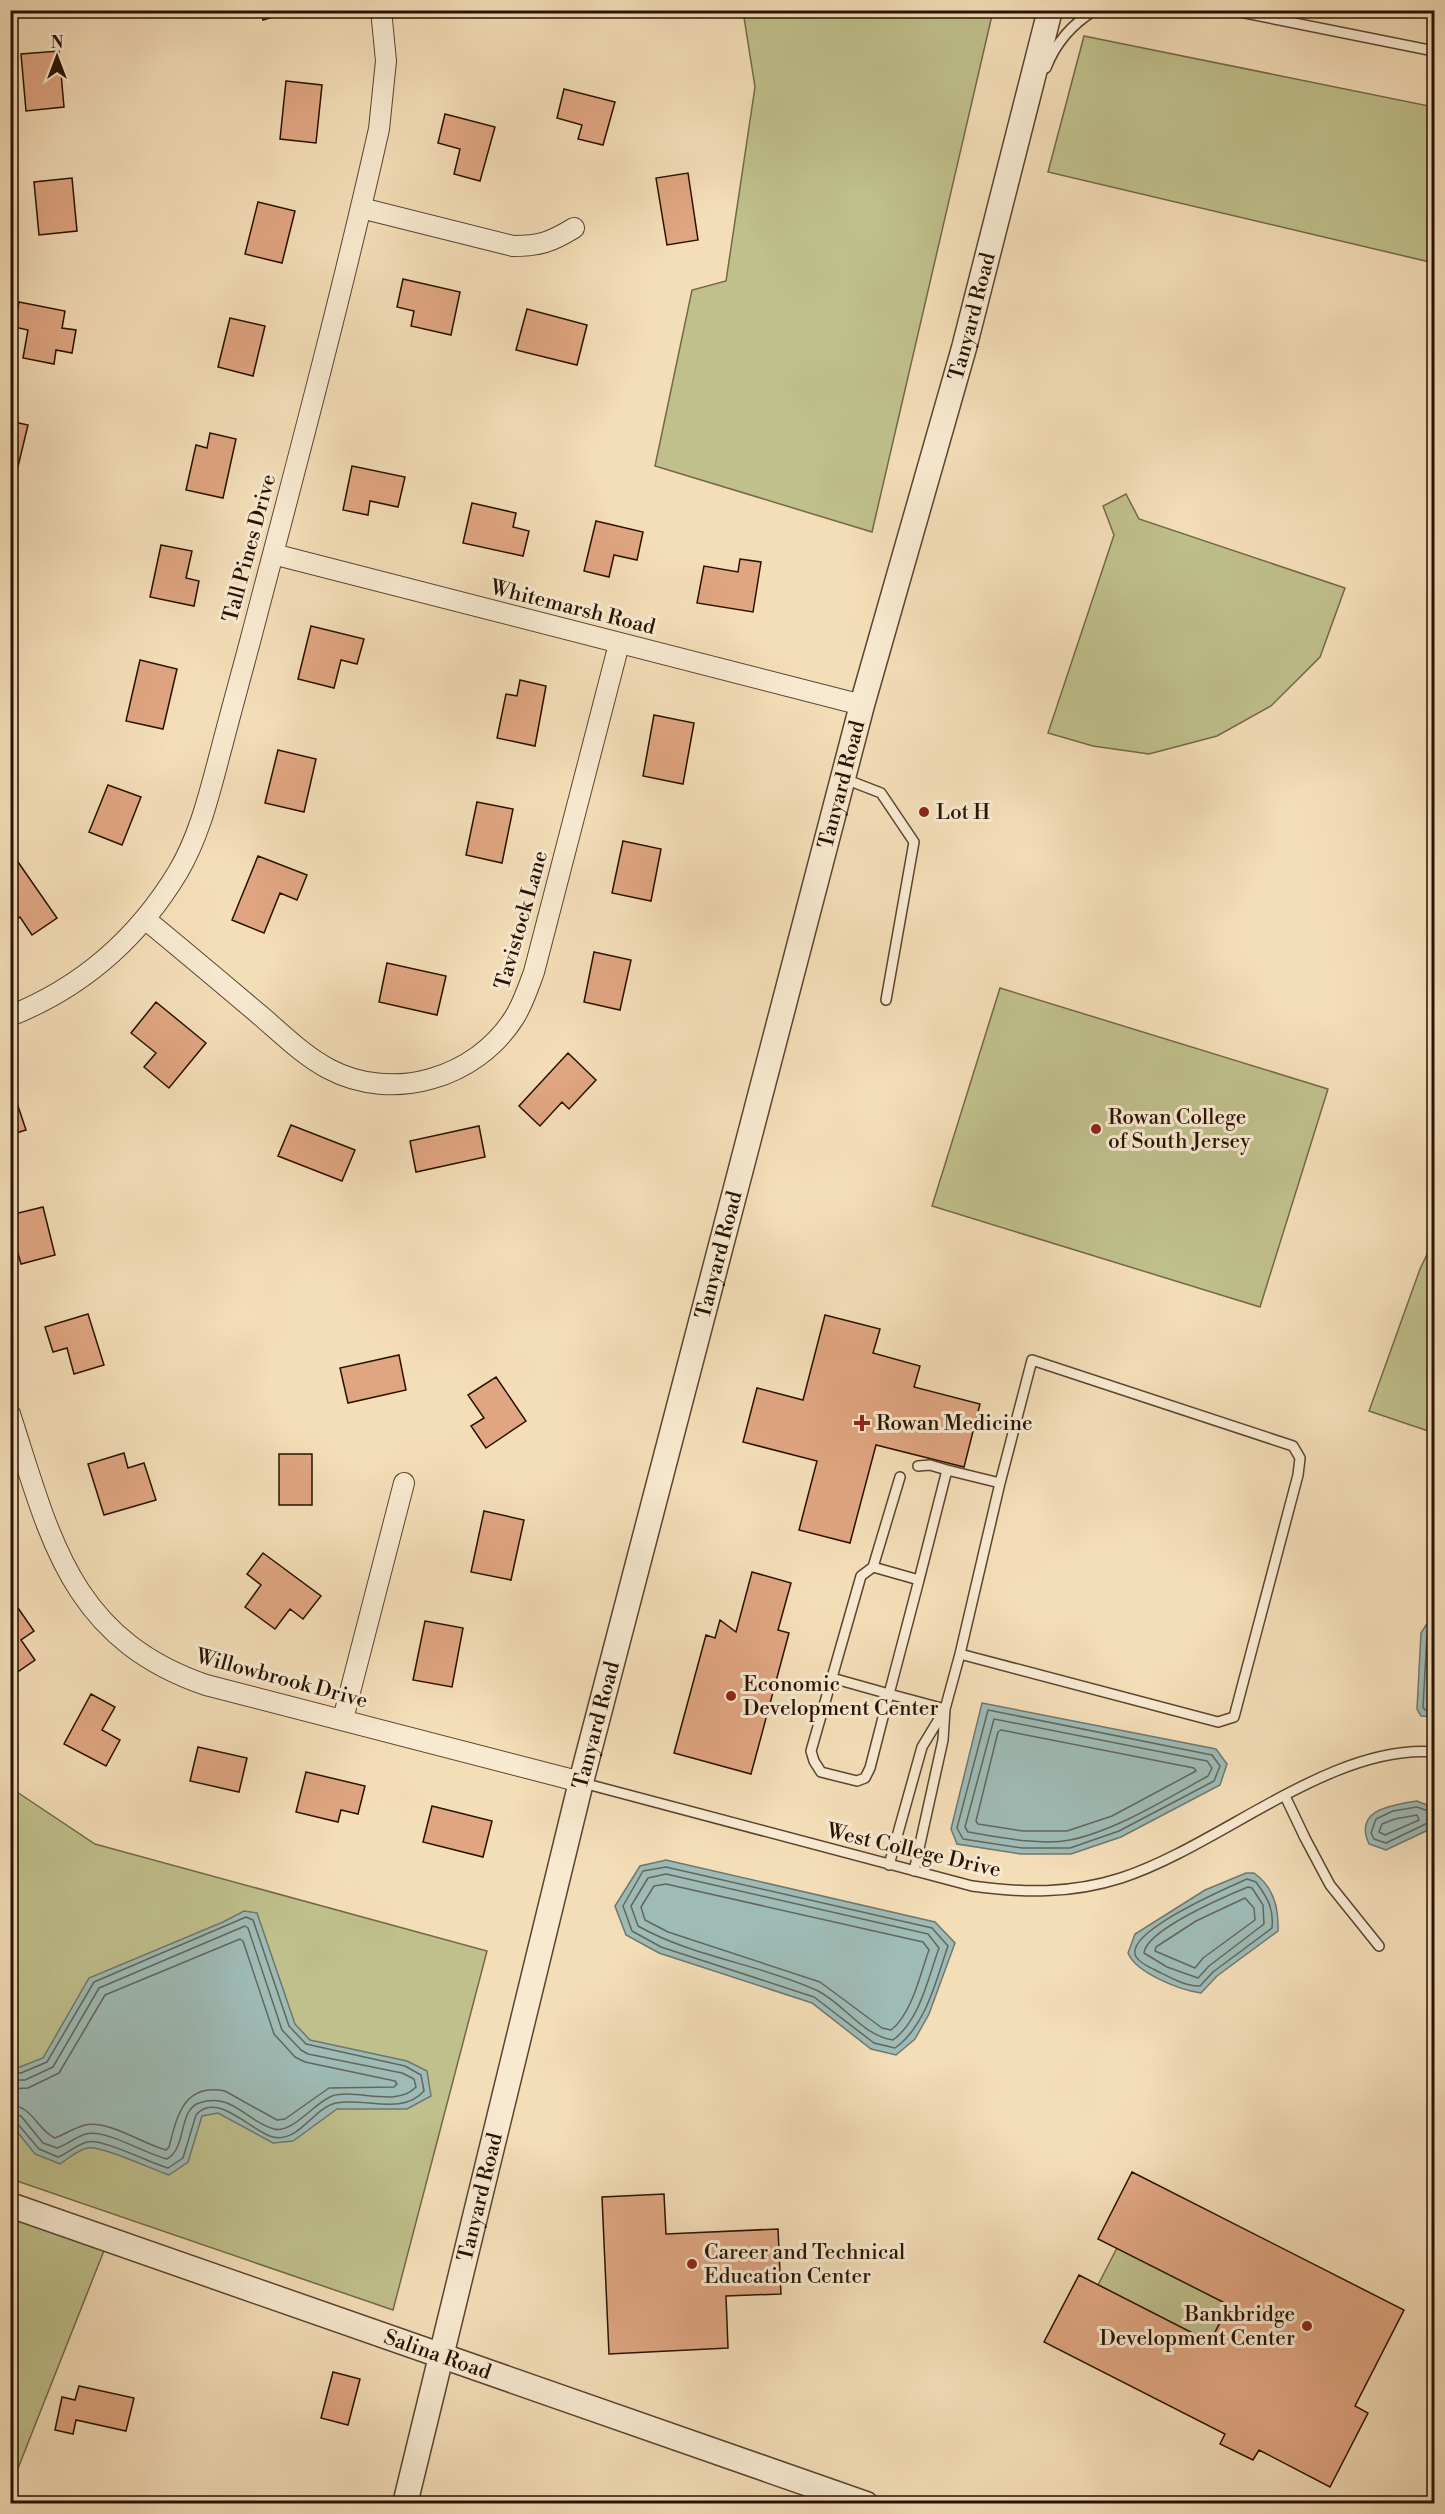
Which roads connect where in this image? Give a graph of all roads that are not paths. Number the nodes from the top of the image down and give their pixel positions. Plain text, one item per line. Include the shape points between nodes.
1 (381, 10) edge
2 (1050, 10) edge
3 (1095, 10) edge
4 (1230, 10) edge
5 (1434, 51) edge
6 (1034, 76) junction
7 (361, 208) junction
8 (574, 228) dead end
9 (273, 554) junction
10 (619, 644) junction
11 (862, 705) junction
12 (843, 778) junction
13 (145, 919) junction
14 (886, 1000) dead end
15 (10, 1016) edge
16 (10, 1414) edge
17 (918, 1466) dead end
18 (947, 1470) junction
19 (900, 1477) dead end
20 (404, 1483) dead end
21 (1000, 1483) junction
22 (873, 1567) junction
23 (919, 1580) junction
24 (960, 1654) junction
25 (832, 1678) junction
26 (889, 1694) junction
27 (945, 1709) junction
28 (343, 1719) junction
29 (1434, 1752) edge
30 (580, 1782) junction
31 (1285, 1796) junction
32 (890, 1865) junction
33 (914, 1871) junction
34 (1379, 1946) dead end
35 (10, 2205) edge
36 (441, 2357) junction
37 (405, 2504) edge
38 (866, 2504) edge

1 - 7 street, Tall Pines Drive via 386,61 384,105
2 - 6 street, Tanyard Road
3 - 6 lane via 1070,30 1046,69
4 - 5 lane
6 - 11 street, Tanyard Road via 964,348
7 - 8 street via 513,246 536,246
7 - 9 street, Tall Pines Drive
9 - 10 street, Whitemarsh Road
9 - 13 street, Tall Pines Drive via 201,820 178,871
10 - 11 street, Whitemarsh Road
10 - 13 street, Tavistock Lane via 534,972 508,1026 484,1052 459,1069 393,1084 330,1070
11 - 12 street, Tanyard Road
12 - 14 lane via 881,793 914,842
12 - 30 street, Tanyard Road
13 - 15 street, Tall Pines Drive via 112,955 86,975
16 - 28 street, Willowbrook Drive via 59,1557 81,1595 125,1641 153,1662 185,1678
17 - 18 lane
18 - 21 lane
18 - 23 lane
19 - 22 lane
20 - 28 street
21 - 24 lane
21 - 24 lane via 1032,1360 1293,1446 1300,1458 1234,1717 1218,1722
22 - 23 lane
22 - 25 lane via 861,1576
23 - 26 lane
24 - 27 lane
25 - 26 lane
25 - 26 lane via 811,1751 821,1772 857,1781 865,1778
26 - 27 lane
27 - 32 lane via 922,1747
27 - 33 lane via 943,1740
28 - 30 street, Willowbrook Drive
29 - 31 lane, West College Drive via 1401,1752 1371,1759
30 - 32 lane, West College Drive
30 - 36 street, Tanyard Road
31 - 33 lane, West College Drive via 1156,1863 1090,1886 1064,1891 1002,1890
31 - 34 lane via 1330,1885
32 - 33 lane, West College Drive
35 - 36 street, Salina Road
36 - 37 street, Tanyard Road
36 - 38 street, Salina Road

